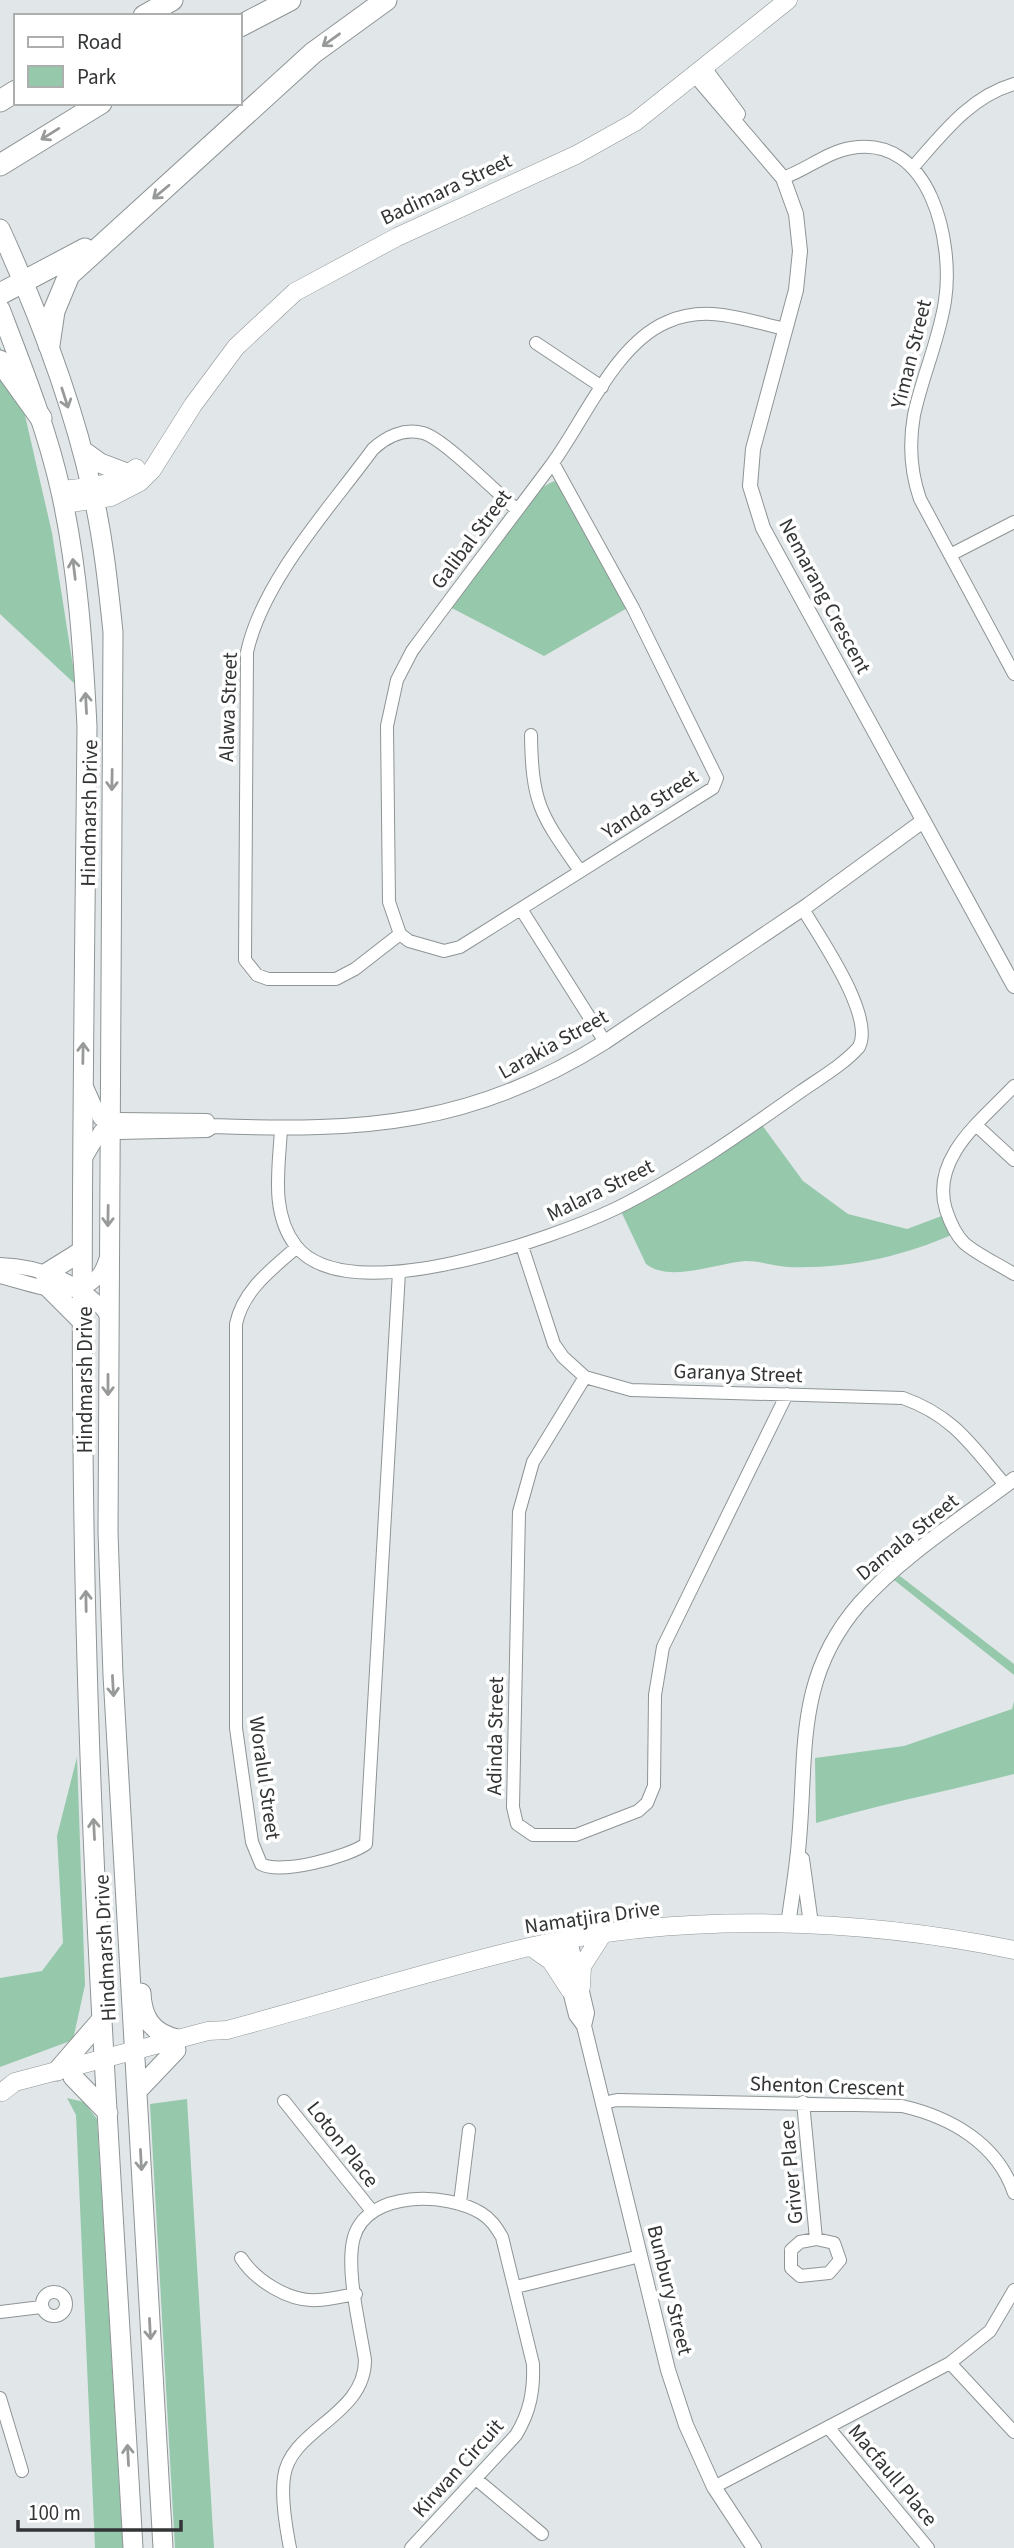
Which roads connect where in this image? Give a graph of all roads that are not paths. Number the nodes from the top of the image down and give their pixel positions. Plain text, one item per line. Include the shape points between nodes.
1 (172, 0) edge
2 (290, 0) edge
3 (386, 0) edge
4 (788, 0) edge
5 (148, 14) edge
6 (242, 25) edge
7 (700, 71) junction
8 (1014, 84) edge
9 (98, 105) edge
10 (0, 165) edge
11 (914, 166) junction
12 (783, 178) junction
13 (0, 229) edge
14 (114, 232) junction
15 (24, 281) junction
16 (0, 294) edge
17 (0, 309) edge
18 (785, 329) junction
19 (536, 343) dead end
20 (49, 345) junction
21 (0, 361) edge
22 (602, 387) junction
23 (41, 418) junction
24 (82, 450) junction
25 (159, 456) junction
26 (553, 463) junction
27 (129, 474) junction
28 (93, 494) junction
29 (62, 497) junction
30 (516, 509) junction
31 (1014, 522) edge
32 (950, 555) junction
33 (1014, 674) edge
34 (531, 735) dead end
35 (926, 826) junction
36 (580, 871) junction
37 (521, 909) junction
38 (803, 909) junction
39 (400, 934) junction
40 (1014, 986) edge
41 (605, 1042) junction
42 (83, 1082) junction
43 (1014, 1086) edge
44 (109, 1126) junction
45 (977, 1126) junction
46 (281, 1129) junction
47 (1014, 1160) edge
48 (83, 1161) junction
49 (522, 1246) junction
50 (297, 1247) junction
51 (82, 1251) junction
52 (107, 1256) junction
53 (0, 1265) edge
54 (399, 1272) junction
55 (1014, 1274) edge
56 (0, 1276) edge
57 (47, 1281) junction
58 (81, 1290) junction
59 (108, 1317) junction
60 (81, 1320) junction
61 (585, 1377) junction
62 (787, 1394) junction
63 (1010, 1483) edge
64 (799, 1840) junction
65 (788, 1924) junction
66 (811, 1924) junction
67 (127, 1926) junction
68 (602, 1935) junction
69 (564, 1941) junction
70 (531, 1947) junction
71 (1014, 1950) edge
72 (575, 1988) junction
73 (102, 2019) junction
74 (177, 2044) junction
75 (135, 2055) junction
76 (105, 2063) junction
77 (65, 2074) junction
78 (137, 2091) junction
79 (1, 2092) edge
80 (285, 2101) dead end
81 (803, 2102) junction
82 (603, 2103) junction
83 (108, 2113) junction
84 (469, 2130) dead end
85 (1013, 2187) edge
86 (460, 2203) junction
87 (372, 2211) junction
88 (816, 2239) dead end
89 (640, 2256) junction
90 (241, 2258) dead end
91 (516, 2287) junction
92 (1014, 2290) edge
93 (356, 2294) junction
94 (41, 2306) dead end
95 (0, 2312) edge
96 (950, 2363) junction
97 (0, 2399) edge
98 (828, 2427) junction
99 (1014, 2432) edge
100 (22, 2471) dead end
101 (476, 2479) junction
102 (714, 2487) junction
103 (542, 2534) dead end
104 (133, 2548) edge
105 (163, 2548) edge
106 (290, 2548) edge
107 (411, 2548) edge
108 (754, 2548) edge
109 (928, 2548) edge

1 - 5 highway
2 - 6 highway
3 -> 14 highway via 313,53
4 - 7 main road, Badimara Street
7 - 12 street, Nemarang Crescent via 737,112 741,125
7 - 25 main road, Badimara Street via 635,122 576,155 397,237 295,292 236,346
8 - 11 street via 988,95 955,119
9 -> 10 highway
11 - 12 street via 882,150 854,147
11 - 32 street, Yiman Street via 937,215 947,287 914,415 913,468 920,499
12 - 18 street, Nemarang Crescent via 796,214 800,251
13 - 15 main road, Hindmarsh Drive
14 - 15 highway
14 - 20 highway via 69,275 54,311
15 - 16 highway
15 - 20 main road, Hindmarsh Drive
17 - 23 main road, Hindmarsh Drive
18 - 22 street, Galibal Street via 724,313 677,318 641,337
18 - 35 street, Nemarang Crescent via 753,449 750,486 763,528
19 - 22 street
20 -> 24 main road, Hindmarsh Drive
21 - 23 highway
22 - 26 street, Galibal Street
23 - 29 main road, Hindmarsh Drive
24 - 27 main road
24 - 28 main road, Hindmarsh Drive
25 - 27 main road, Badimara Street
25 - 28 main road, Badimara Street via 140,482 111,497
26 - 30 street, Galibal Street
26 - 36 street, Yanda Street via 717,778 713,788
27 - 28 main road, Badimara Street
28 - 29 main road, Badimara Street
28 -> 44 main road, Hindmarsh Drive via 113,632
42 -> 29 main road, Hindmarsh Drive via 87,726 82,635
30 - 39 street, Galibal Street via 412,652 393,693 387,726 389,902
30 - 39 street, Alawa Street via 424,433 401,432 383,440 265,599 253,629 247,652 245,960 257,975 268,979 336,979
31 - 32 street
32 - 33 street, Yiman Street
34 - 36 street via 535,798
35 - 38 street, Larakia Street
35 - 40 street, Nemarang Crescent
36 - 37 street, Yanda Street
37 - 39 street, Yanda Street via 460,947 444,951 423,947
37 - 41 street
38 - 41 street, Larakia Street
38 - 49 street, Malara Street via 856,1003 863,1026 859,1047 692,1164 619,1207
41 - 46 street, Larakia Street via 536,1082 467,1106 408,1120
42 - 44 street via 94,1111
42 - 48 main road, Hindmarsh Drive
43 - 45 street
44 - 46 street, Larakia Street via 118,1132 189,1125 207,1130 213,1126
44 - 48 street via 101,1130
44 -> 52 main road, Hindmarsh Drive
45 - 47 street
45 - 55 street via 946,1168 945,1206 962,1241
46 - 50 street, Malara Street via 278,1204
48 - 51 main road, Hindmarsh Drive
49 - 54 street, Malara Street
49 - 61 street, Garanya Street via 554,1344
50 - 54 street, Malara Street via 335,1271
50 - 54 street, Woralul Street via 254,1287 243,1301 236,1324 236,1728 252,1842 266,1867 342,1856 366,1844
51 - 57 main road
51 - 58 main road, Hindmarsh Drive
52 - 58 street via 103,1271
52 - 59 main road, Hindmarsh Drive
53 - 57 street
56 - 57 street
57 - 58 street
57 - 60 main road
58 - 59 street via 100,1304
58 - 60 main road, Hindmarsh Drive
59 -> 67 main road, Hindmarsh Drive via 108,1532
73 -> 60 main road, Hindmarsh Drive via 87,1662
61 - 62 street, Garanya Street via 631,1390
61 - 62 street, Adinda Street via 533,1462 519,1511 513,1807 517,1824 533,1835 576,1835 639,1811 652,1796 655,1695 663,1647
62 - 63 street, Garanya Street via 903,1398 933,1408
63 - 64 street, Damala Street via 893,1572 860,1603 830,1646 805,1727
64 - 65 street, Damala Street
64 - 66 street, Damala Street
65 - 66 main road, Namatjira Drive
65 - 68 main road, Namatjira Drive
66 - 71 main road, Namatjira Drive via 862,1926
67 - 74 main road via 138,1941 142,2009 151,2027
67 - 75 main road, Hindmarsh Drive
68 - 69 main road, Namatjira Drive
68 - 72 main road via 582,1966
69 - 70 main road, Namatjira Drive
69 - 72 street, Bunbury Street
70 - 72 main road
70 - 74 main road, Namatjira Drive via 227,2030 208,2031
72 - 82 street, Bunbury Street via 587,2013 584,2026
73 - 76 main road, Hindmarsh Drive
73 - 77 main road
74 - 75 main road, Namatjira Drive
74 - 78 main road
75 - 76 main road, Namatjira Drive
75 - 78 main road, Hindmarsh Drive
76 - 77 main road, Namatjira Drive
76 - 83 main road, Hindmarsh Drive
77 - 79 main road, Namatjira Drive via 17,2092
77 - 83 main road
78 -> 105 main road, Hindmarsh Drive
80 - 87 street, Loton Place
81 - 82 street, Shenton Crescent
81 - 85 street, Shenton Crescent via 902,2106 936,2115 979,2141
81 - 88 street, Griver Place
82 - 89 street, Bunbury Street
104 -> 83 main road, Hindmarsh Drive
84 - 86 street
86 - 87 street, Kirwan Circuit via 405,2199
86 - 91 street, Kirwan Circuit via 492,2222 502,2237
87 - 93 street via 354,2239
89 - 91 street
89 - 102 street, Bunbury Street via 668,2370
90 - 93 street via 251,2273 297,2299
91 - 101 street, Kirwan Circuit via 533,2364 530,2402 516,2435
92 - 96 street via 990,2331
93 - 106 street via 364,2376 352,2397 289,2462 284,2477
94 - 95 street
96 - 98 street
96 - 99 street
97 - 100 street
98 - 102 street
98 - 109 street, Macfaull Place
101 - 103 street
101 - 107 street, Kirwan Circuit
102 - 108 street, Bunbury Street

